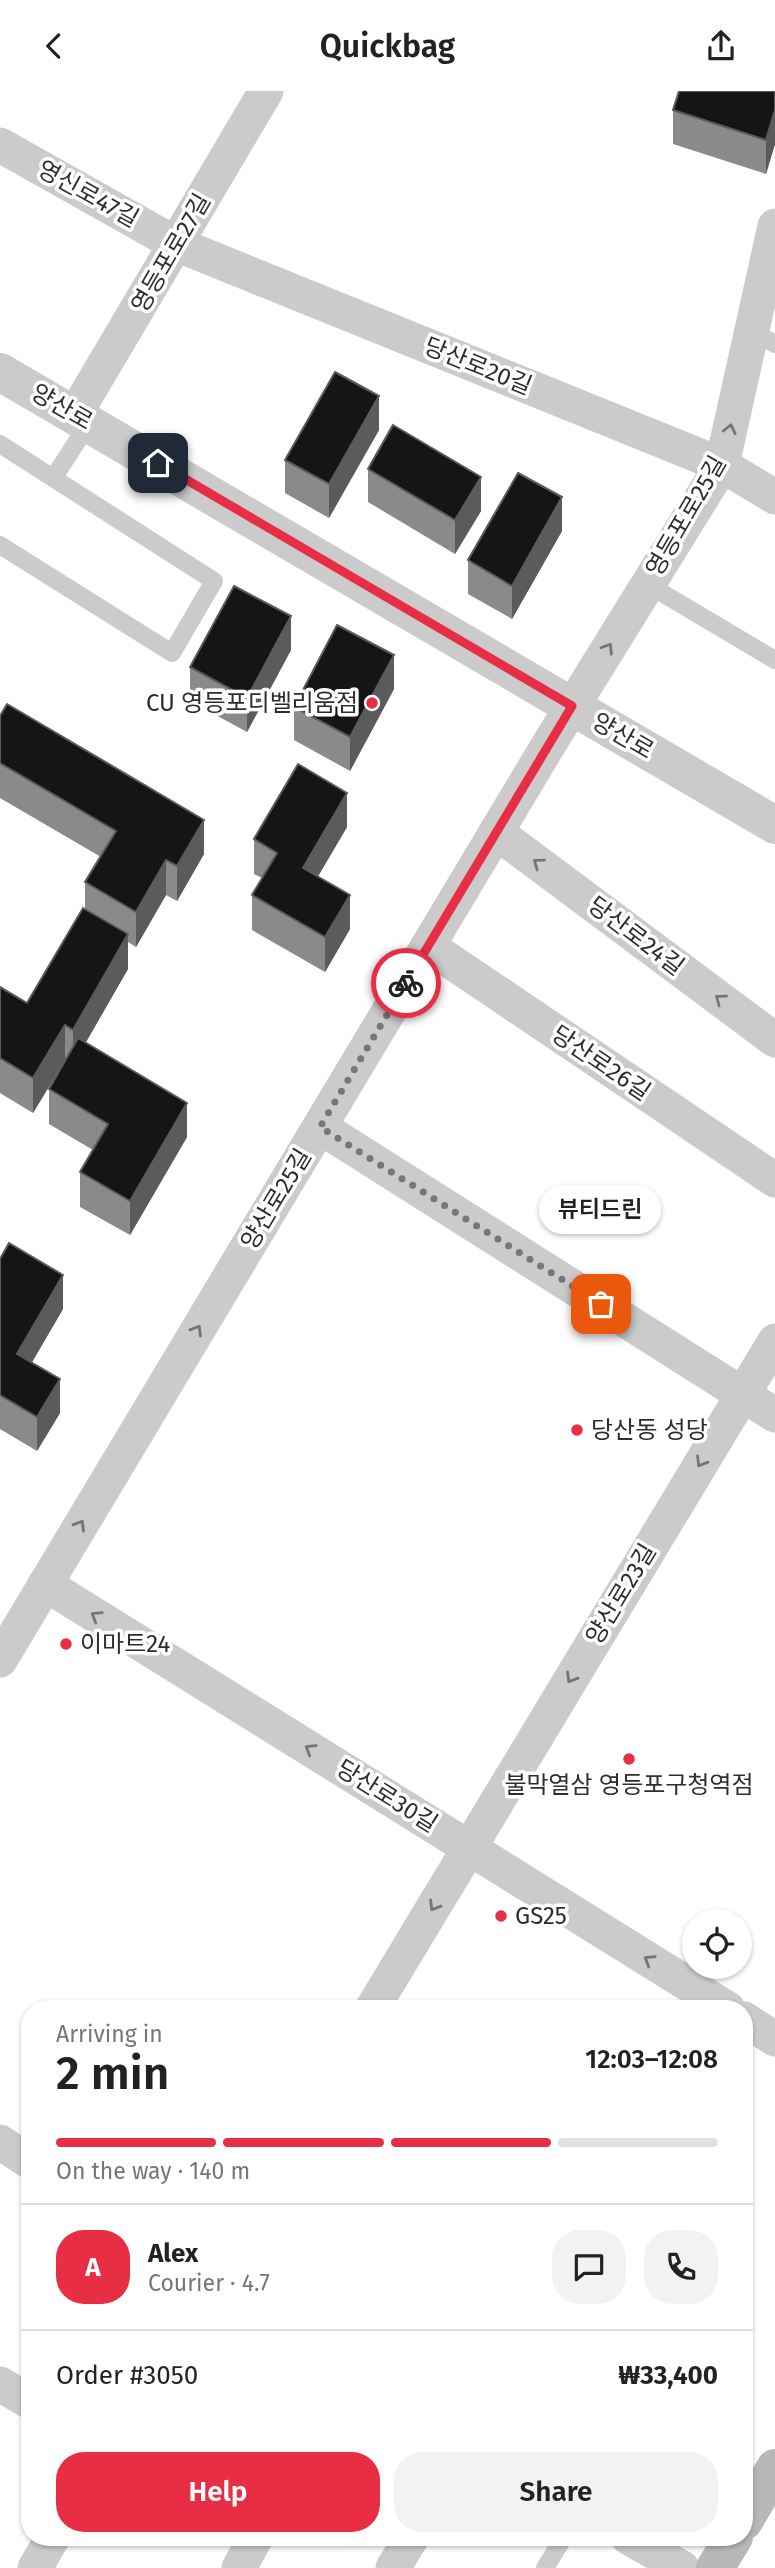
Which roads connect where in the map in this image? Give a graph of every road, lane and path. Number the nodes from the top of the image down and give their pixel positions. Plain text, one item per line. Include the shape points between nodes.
1 (257, 94) edge
2 (0, 145) edge
3 (775, 226) edge
4 (176, 244) junction
5 (763, 337) edge
6 (0, 372) edge
7 (82, 419) junction
8 (0, 444) edge
9 (722, 465) junction
10 (54, 477) junction
11 (775, 497) edge
12 (0, 545) edge
13 (647, 584) junction
14 (775, 660) edge
15 (572, 706) junction
16 (775, 825) edge
17 (496, 832) junction
18 (428, 946) junction
19 (775, 1040) edge
20 (320, 1127) junction
21 (775, 1179) edge
22 (775, 1341) edge
23 (742, 1392) junction
24 (775, 1415) edge
25 (45, 1584) junction
26 (0, 1660) edge
27 (469, 1847) junction
28 (377, 2000) edge
29 (714, 2000) edge
30 (753, 2025) edge
31 (775, 2039) edge
32 (0, 2143) edge
33 (21, 2156) edge
34 (0, 2384) edge
35 (21, 2397) edge
36 (775, 2469) edge
37 (753, 2506) edge
38 (48, 2546) edge
39 (251, 2546) edge
40 (406, 2546) edge
41 (558, 2546) edge
42 (644, 2546) edge
43 (729, 2546) edge
44 (35, 2568) edge
45 (239, 2568) edge
46 (393, 2568) edge
47 (545, 2568) edge
48 (682, 2568) edge
49 (716, 2568) edge

1 - 4 street, 영등포로27길
2 - 4 street, 영신로47길
3 - 5 street, 영등포로25길
4 - 7 street, 영등포로27길
4 - 9 street, 당산로20길
9 -> 5 street, 영등포로25길
6 - 7 street, 양산로
7 - 10 lane
7 - 15 street, 양산로
8 - 10 lane
9 - 11 street, 당산로20길
9 - 13 street, 영등포로25길
10 - 12 lane via 214,581 172,653
13 - 14 lane
15 -> 13 street, 영등포로25길
15 - 16 street, 양산로
15 - 17 street, 양산로25길
17 - 18 street, 양산로25길
19 -> 17 street, 당산로24길
18 - 20 street, 양산로25길
18 - 21 street, 당산로26길
20 - 23 street
25 -> 20 street, 양산로25길
22 - 23 street, 양산로23길
23 - 24 street
23 -> 27 street, 양산로23길
25 - 26 street, 양산로25길
27 -> 25 street, 당산로30길
27 -> 28 street, 양산로23길
29 -> 27 street, 당산로30길
30 - 31 street
32 - 33 street
34 - 35 street
36 - 37 main road
38 - 44 street
39 - 45 street
40 - 46 street
41 - 47 lane
42 - 48 street
43 - 49 main road

